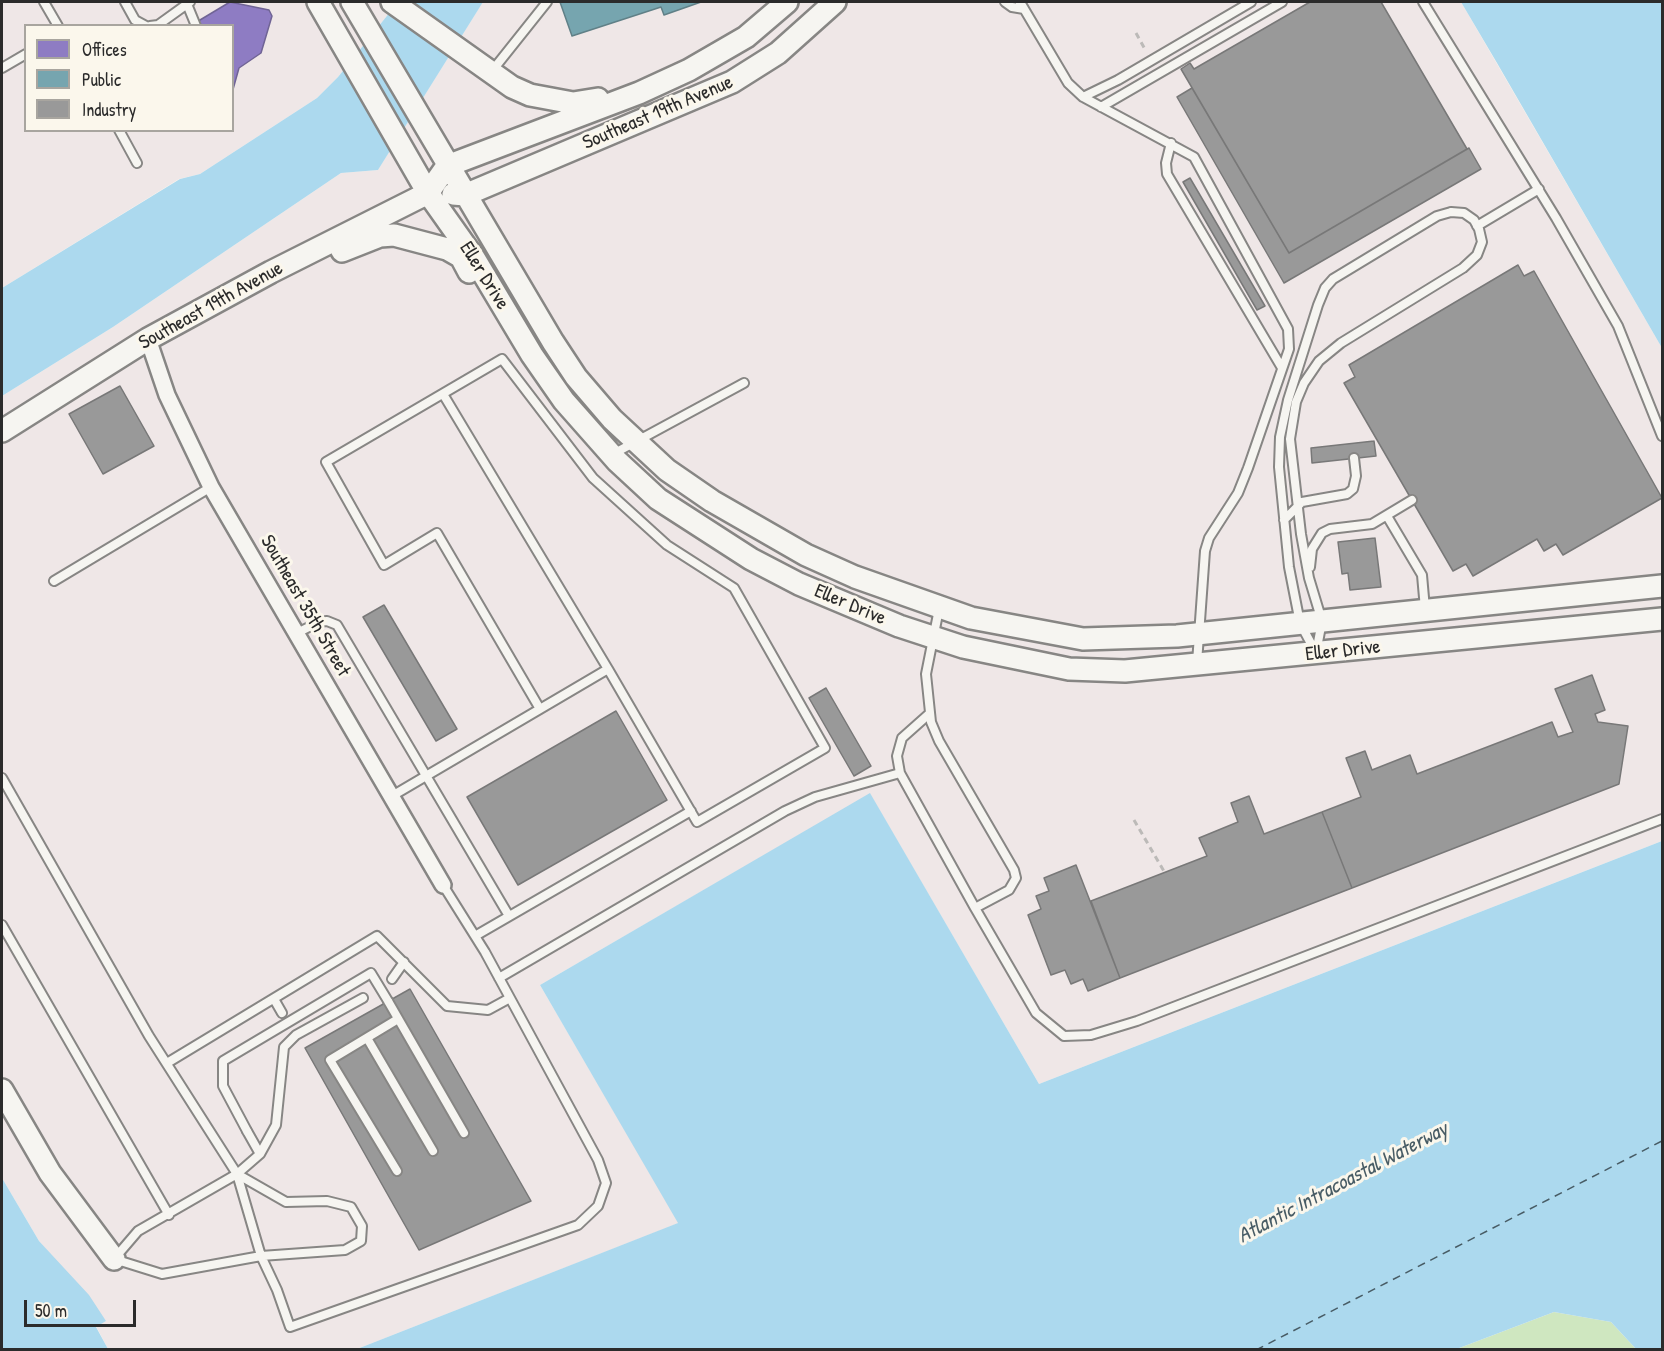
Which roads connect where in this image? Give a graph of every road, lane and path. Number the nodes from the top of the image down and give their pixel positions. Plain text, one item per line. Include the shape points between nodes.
1 (44, 2) edge
2 (125, 2) edge
3 (318, 2) edge
4 (392, 2) edge
5 (547, 2) edge
6 (787, 2) edge
7 (1005, 2) edge
8 (1251, 2) edge
9 (1282, 2) edge
10 (1423, 2) edge
11 (188, 3) edge
12 (829, 4) edge
13 (1022, 5) edge
14 (355, 8) edge
15 (57, 24) edge
16 (144, 24) edge
17 (159, 24) edge
18 (195, 24) edge
19 (1136, 33) dead end
20 (24, 55) edge
21 (1150, 58) dead end
22 (2, 68) edge
23 (491, 72) junction
24 (639, 93) junction
25 (1083, 97) junction
26 (1101, 107) junction
27 (120, 132) edge
28 (1171, 144) junction
29 (137, 163) dead end
30 (447, 166) junction
31 (1539, 189) junction
32 (428, 192) junction
33 (465, 195) junction
34 (1477, 226) junction
35 (176, 324) junction
36 (521, 336) junction
37 (148, 339) junction
38 (1282, 368) junction
39 (744, 383) dead end
40 (443, 393) junction
41 (2, 431) edge
42 (1662, 436) edge
43 (636, 441) junction
44 (611, 455) junction
45 (1354, 458) dead end
46 (212, 487) junction
47 (1412, 500) dead end
48 (1298, 506) junction
49 (1387, 516) junction
50 (1284, 520) junction
51 (1309, 578) junction
52 (54, 581) dead end
53 (1662, 586) edge
54 (939, 607) junction
55 (1425, 610) junction
56 (1662, 619) edge
57 (1322, 621) junction
58 (1300, 623) junction
59 (297, 633) junction
60 (1198, 634) junction
61 (932, 636) junction
62 (1316, 653) junction
63 (1196, 665) junction
64 (608, 669) junction
65 (540, 709) junction
66 (929, 714) junction
67 (900, 773) junction
68 (426, 776) junction
69 (2, 778) edge
70 (392, 796) junction
71 (691, 811) junction
72 (1662, 819) edge
73 (1134, 820) dead end
74 (1165, 873) dead end
75 (443, 885) joint
76 (975, 908) junction
77 (509, 916) junction
78 (2, 926) edge
79 (474, 936) junction
80 (404, 962) junction
81 (499, 978) junction
82 (392, 979) dead end
83 (363, 998) dead end
84 (510, 998) junction
85 (274, 999) junction
86 (282, 1013) dead end
87 (398, 1019) junction
88 (366, 1038) junction
89 (167, 1063) junction
90 (2, 1090) edge
91 (464, 1133) dead end
92 (433, 1151) dead end
93 (260, 1154) junction
94 (397, 1171) dead end
95 (237, 1174) junction
96 (169, 1215) junction
97 (261, 1256) junction
98 (114, 1259) junction

1 - 15 lane
2 - 16 lane via 135,20
3 - 32 street, Eller Drive
4 - 23 street
5 - 23 lane
6 - 24 street, Southeast 19th Avenue via 730,49
7 - 13 lane via 1012,7
8 - 25 lane
9 - 26 lane
10 - 31 lane
11 - 17 lane
11 - 18 lane
12 - 33 street, Southeast 19th Avenue via 778,53 732,82
13 - 25 lane via 1068,83
14 - 30 street, Eller Drive
19 - 21 path
20 - 22 lane
23 - 24 street via 521,91 552,101 573,103
24 - 30 street, Southeast 19th Avenue
25 - 26 lane
26 - 28 lane
27 - 29 lane
28 - 38 lane via 1167,174
28 - 38 lane via 1194,158 1201,168 1283,316 1290,339
30 - 32 street, Southeast 19th Avenue
30 - 33 street, Eller Drive
31 - 34 lane
31 - 42 lane via 1618,326
32 - 33 street, Southeast 19th Avenue
32 - 35 street, Southeast 19th Avenue
32 - 36 street, Eller Drive
33 - 43 street, Eller Drive via 576,376
34 - 48 lane via 1482,242 1477,255 1462,268 1318,361 1296,402 1290,439
34 - 50 lane via 1464,213 1437,216 1333,279 1325,288 1283,417 1279,467
35 - 36 street via 201,325 363,241 394,235 447,249 460,257 486,303
35 - 37 street, Southeast 19th Avenue
36 - 44 street, Eller Drive via 564,401
37 - 41 street, Southeast 19th Avenue
37 - 46 street, Southeast 35th Street via 167,395
38 - 60 lane via 1238,493 1209,538
39 - 43 lane
40 - 64 lane
40 - 65 lane via 326,462 384,565 437,533
40 - 71 lane via 502,359 593,478 667,545 734,588 825,748 697,822
43 - 44 lane
43 - 54 street, Eller Drive via 688,485 758,529 855,577
44 - 61 street, Eller Drive via 658,499 751,559 849,606
45 - 48 lane via 1356,483 1347,494 1307,500
46 - 52 lane
46 - 59 street, Southeast 35th Street
47 - 49 lane
48 - 50 lane
48 - 51 lane
49 - 51 lane via 1364,526 1322,533 1312,549
49 - 55 lane via 1422,575
50 - 58 lane
51 - 57 lane
53 - 55 street, Eller Drive
54 - 60 street, Eller Drive via 981,620 1083,639
54 - 61 lane
55 - 57 street, Eller Drive
56 - 62 street, Eller Drive
57 - 58 street, Eller Drive
57 - 62 lane
58 - 60 street, Eller Drive
58 - 62 lane
59 - 68 lane via 319,622 337,625
59 - 70 street, Southeast 35th Street
60 - 63 lane
61 - 63 street, Eller Drive via 1069,669 1125,671
61 - 66 lane via 926,674
62 - 63 street, Eller Drive
64 - 65 lane
64 - 71 lane
65 - 68 lane
66 - 67 lane via 902,738 897,756
66 - 76 lane via 939,741 1016,878 1009,890
67 - 76 lane
67 - 81 lane via 832,792 785,811
68 - 70 lane
68 - 77 lane
69 - 89 lane
70 - 75 street, Southeast 35th Street
71 - 77 lane
72 - 76 lane via 1137,1022 1091,1035 1065,1036 1036,1013
73 - 74 path
75 - 79 lane
77 - 79 lane
78 - 96 lane
79 - 81 lane
80 - 82 lane
80 - 84 lane via 447,1006 488,1010
80 - 85 lane via 377,936
81 - 84 lane
83 - 93 lane via 294,1032 284,1047 276,1125
84 - 97 lane via 598,1160 606,1183 598,1206 578,1225 290,1328
85 - 86 lane
85 - 89 lane
87 - 88 lane
87 - 91 lane
87 - 93 lane, bridge via 371,973 223,1061 222,1086
88 - 92 lane
88 - 94 lane via 330,1060
89 - 95 lane
90 - 98 street via 50,1173
93 - 95 lane
95 - 96 lane
95 - 97 lane
95 - 97 lane via 286,1202 327,1201 351,1208 362,1226 361,1241 345,1250
96 - 98 lane via 138,1231
97 - 98 lane via 162,1274

